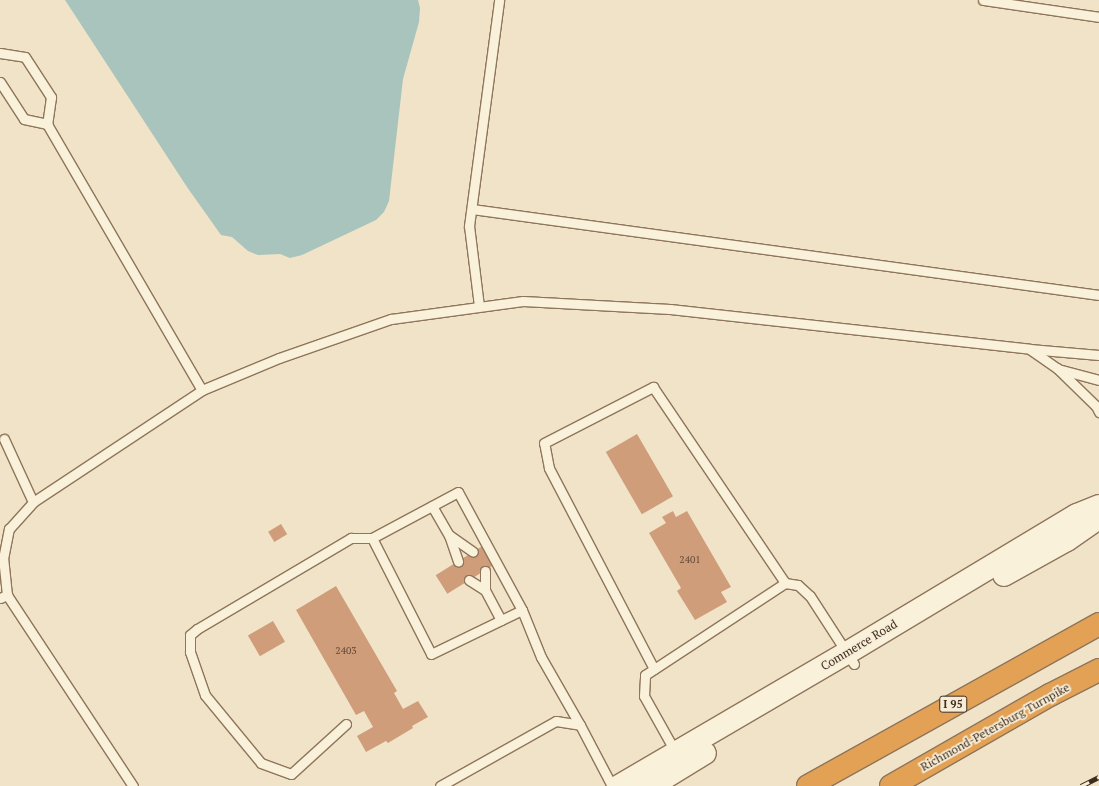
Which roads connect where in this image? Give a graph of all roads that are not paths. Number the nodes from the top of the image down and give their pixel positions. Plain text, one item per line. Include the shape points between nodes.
1 (499, 0) edge
2 (983, 0) edge
3 (1099, 17) edge
4 (0, 53) edge
5 (0, 82) edge
6 (47, 124) junction
7 (472, 209) junction
8 (1099, 295) edge
9 (479, 306) junction
10 (1030, 349) junction
11 (1099, 355) edge
12 (1057, 368) junction
13 (1099, 380) edge
14 (202, 390) junction
15 (1099, 412) edge
16 (4, 439) dead end
17 (33, 502) junction
18 (432, 506) junction
19 (1099, 506) edge
20 (1099, 518) edge
21 (449, 535) junction
22 (372, 538) junction
23 (473, 552) dead end
24 (458, 561) dead end
25 (485, 570) dead end
26 (470, 580) dead end
27 (786, 583) junction
28 (485, 590) junction
29 (4, 597) edge
30 (522, 610) junction
31 (501, 620) junction
32 (1099, 624) edge
33 (851, 658) junction
34 (654, 669) junction
35 (1099, 670) edge
36 (346, 724) dead end
37 (580, 725) junction
38 (680, 760) junction
39 (132, 786) edge
40 (440, 786) edge
41 (612, 786) edge
42 (619, 786) edge
43 (651, 786) edge
44 (808, 786) edge
45 (891, 786) edge

1 - 7 lane
2 - 3 lane
4 - 6 lane via 26,57 51,97
5 - 6 lane via 24,119
6 - 14 lane
7 - 8 lane
7 - 9 lane via 469,226
9 - 10 lane via 523,300 670,309
9 - 14 lane via 391,319 279,358
10 - 11 lane
10 - 12 lane
12 - 13 lane
12 - 15 lane
14 - 17 lane
16 - 17 lane
17 - 29 lane via 9,529 3,559
18 - 21 lane
18 - 22 lane
18 - 30 lane via 458,492
19 - 33 main road, Commerce Road via 1077,515
20 - 33 main road, Commerce Road via 1067,540
21 - 23 lane
21 - 24 lane
22 - 31 lane via 431,654
22 - 36 lane via 351,538 190,635 190,652 205,695 261,763 291,774
25 - 28 lane
26 - 28 lane
27 - 33 lane via 798,585 810,596
27 - 34 lane
27 - 34 lane via 653,387 544,442 549,468
28 - 31 lane
29 - 39 lane
30 - 31 lane
30 - 37 lane via 541,657
32 - 44 highway, I 95
33 - 38 main road, Commerce Road
34 - 38 lane via 645,674 644,696
35 - 45 highway, Richmond-Petersburg Turnpike via 1050,695
37 - 40 lane via 556,722
37 - 41 lane
38 - 42 main road, Commerce Road
38 - 43 main road, Commerce Road

